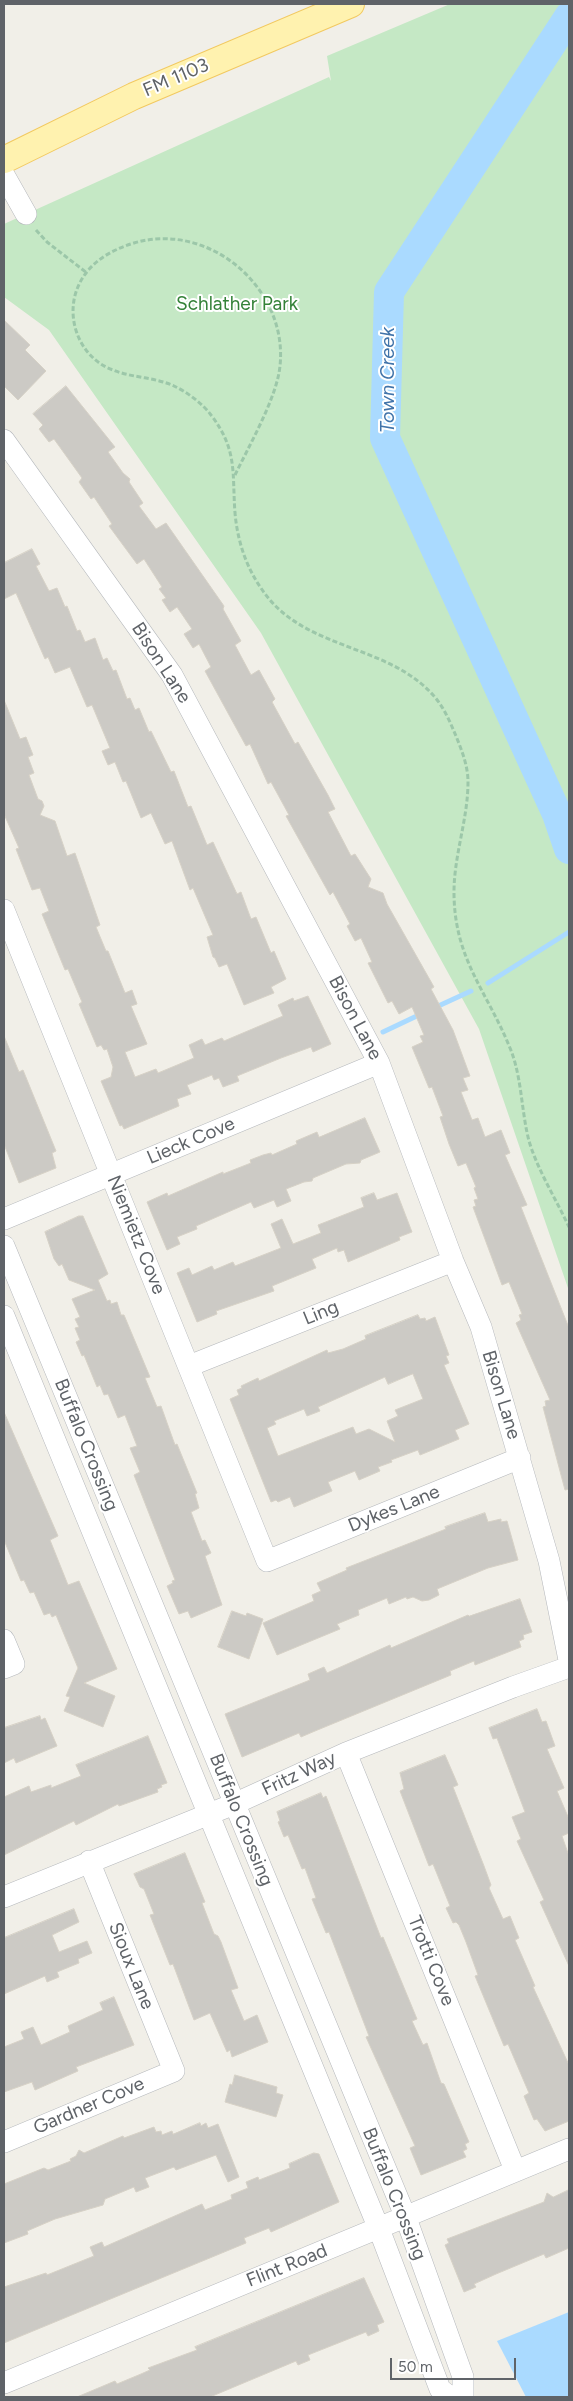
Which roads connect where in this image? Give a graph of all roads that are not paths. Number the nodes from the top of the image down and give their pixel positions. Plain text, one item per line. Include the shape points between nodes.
1 (351, 4) edge
2 (4, 160) edge
3 (4, 175) edge
4 (26, 214) road end
5 (4, 440) edge
6 (4, 910) edge
7 (379, 1062) junction
8 (112, 1175) junction
9 (4, 1219) edge
10 (4, 1246) edge
11 (453, 1261) junction
12 (4, 1316) edge
13 (189, 1366) junction
14 (520, 1458) junction
15 (267, 1561) joint
16 (4, 1640) edge
17 (569, 1660) edge
18 (9, 1666) edge
19 (569, 1667) edge
20 (346, 1753) junction
21 (234, 1804) junction
22 (209, 1814) junction
23 (89, 1861) junction
24 (4, 1897) edge
25 (174, 2071) joint
26 (4, 2142) edge
27 (569, 2149) edge
28 (515, 2170) junction
29 (406, 2218) junction
30 (379, 2229) junction
31 (4, 2382) edge
32 (450, 2397) edge
33 (463, 2397) edge

1 - 2 main road, FM 1103 / FM 1103 via 134,96
3 - 4 street
5 - 7 street, Bison Lane via 172,675
6 - 8 street, Niemietz Cove
7 - 8 street, Lieck Cove
7 - 11 street, Bison Lane
8 - 9 street, Lieck Cove
8 - 13 street, Niemietz Cove
10 - 21 street, Buffalo Crossing
11 - 13 street, Ling
11 - 14 street, Bison Lane via 480,1327
12 - 22 street, Buffalo Crossing
13 - 15 street, Niemietz Cove
14 - 15 street, Dykes Lane
14 - 17 street, Bison Lane via 549,1561
16 - 18 street
19 - 20 street, Fritz Way
20 - 21 street, Fritz Way
20 - 28 street, Trotti Cove
21 - 22 street, Fritz Way
21 - 29 street, Buffalo Crossing
22 - 23 street, Fritz Way
22 - 30 street, Buffalo Crossing
23 - 24 street, Fritz Way
23 - 25 street, Sioux Lane
25 - 26 street, Gardner Cove
27 - 28 street, Flint Road
28 - 29 street, Flint Road
29 - 30 street, Flint Road
29 - 33 street, Buffalo Crossing via 463,2377
30 - 31 street, Flint Road
30 - 32 street, Buffalo Crossing via 440,2389

